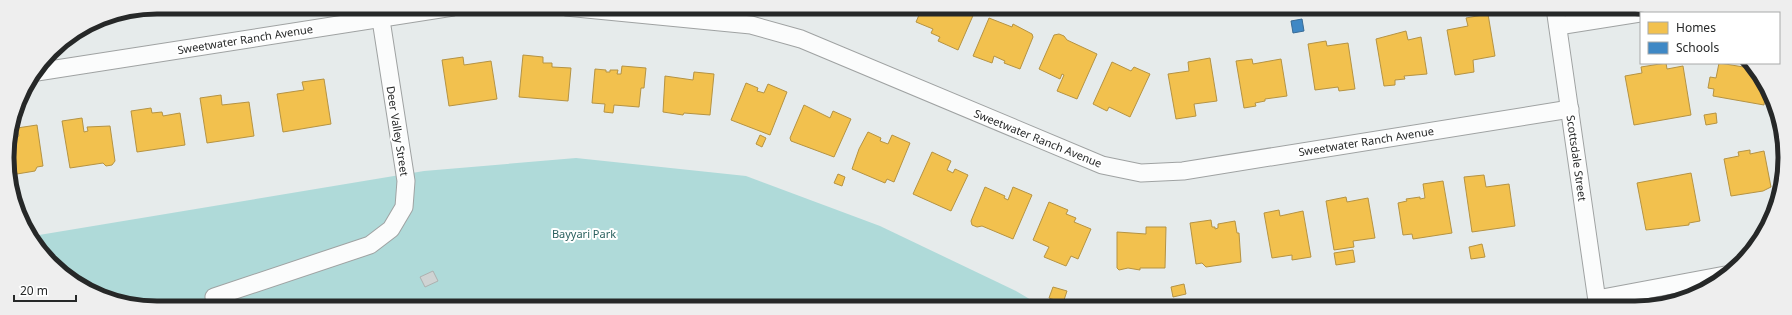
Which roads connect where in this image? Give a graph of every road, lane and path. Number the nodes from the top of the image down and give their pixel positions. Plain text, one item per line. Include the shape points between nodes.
1 (369, 14) edge
2 (380, 14) edge
3 (638, 14) edge
4 (1556, 14) edge
5 (1634, 14) edge
6 (1558, 26) junction
7 (43, 71) edge
8 (1570, 109) junction
9 (1713, 278) edge
10 (214, 297) dead end
11 (1597, 301) edge
12 (1606, 301) edge

1 - 7 street, Sweetwater Ranch Avenue
2 - 10 street, Deer Valley Street via 406,181 404,207 391,229 370,245
3 - 8 street, Sweetwater Ranch Avenue via 751,25 802,39 1102,165 1141,173 1183,171
4 - 6 street, Scottsdale Street
5 - 6 street
6 - 8 street, Scottsdale Street
8 - 11 street, Scottsdale Street
9 - 12 street

